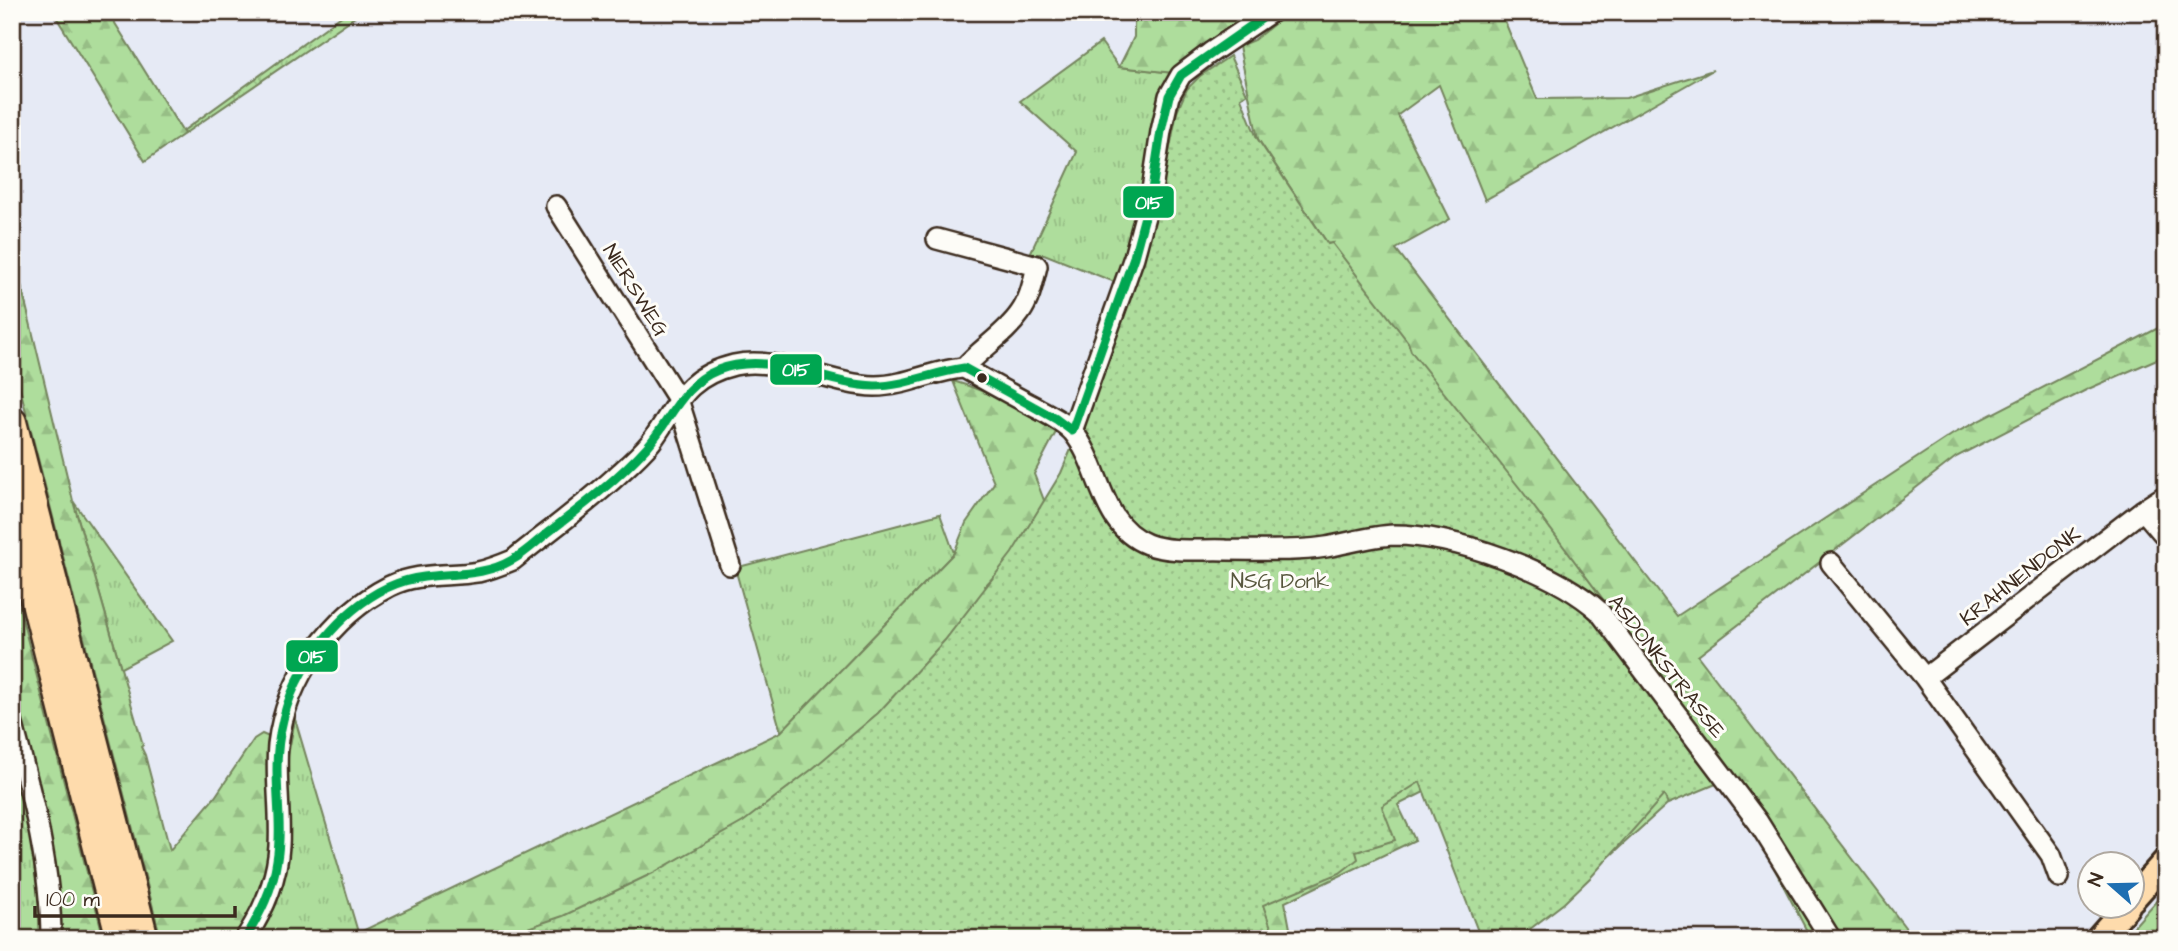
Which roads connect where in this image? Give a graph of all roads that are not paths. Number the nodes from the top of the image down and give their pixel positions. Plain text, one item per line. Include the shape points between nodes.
1 (1271, 12) edge
2 (556, 206) dead end
3 (937, 239) dead end
4 (964, 368) junction
5 (678, 399) junction
6 (12, 422) edge
7 (1072, 431) junction
8 (2166, 495) edge
9 (12, 507) edge
10 (2143, 510) junction
11 (2166, 537) edge
12 (1831, 563) dead end
13 (730, 565) dead end
14 (1925, 678) junction
15 (12, 721) edge
16 (2166, 861) edge
17 (2059, 877) dead end
18 (2146, 885) edge
19 (2114, 920) edge
20 (51, 939) edge
21 (121, 939) edge
22 (144, 939) edge
23 (245, 939) edge
24 (1832, 939) edge
25 (2098, 939) edge

1 - 7 street via 1181,75 1169,96 1134,257
2 - 5 street, NIERSWEG
3 - 4 street via 1037,266 1021,313
4 - 5 street via 878,386 757,363 735,365 714,372
4 - 7 street
5 - 13 street, NIERSWEG
5 - 23 street via 648,445 619,474 513,560 496,568 413,577 390,586 343,619 324,640 293,690 283,721 278,743 279,845 273,883
6 - 22 highway
7 - 24 street, ASDONKSTRASSE via 1119,525 1150,545 1283,551 1369,537 1423,538 1492,555 1586,599 1759,822
8 - 10 street, KRAHNENDONK
9 - 21 highway
10 - 11 street
10 - 14 street, KRAHNENDONK
12 - 14 street
14 - 17 street via 2050,855
15 - 20 street via 37,814 51,905
16 - 18 main road
19 - 25 main road

